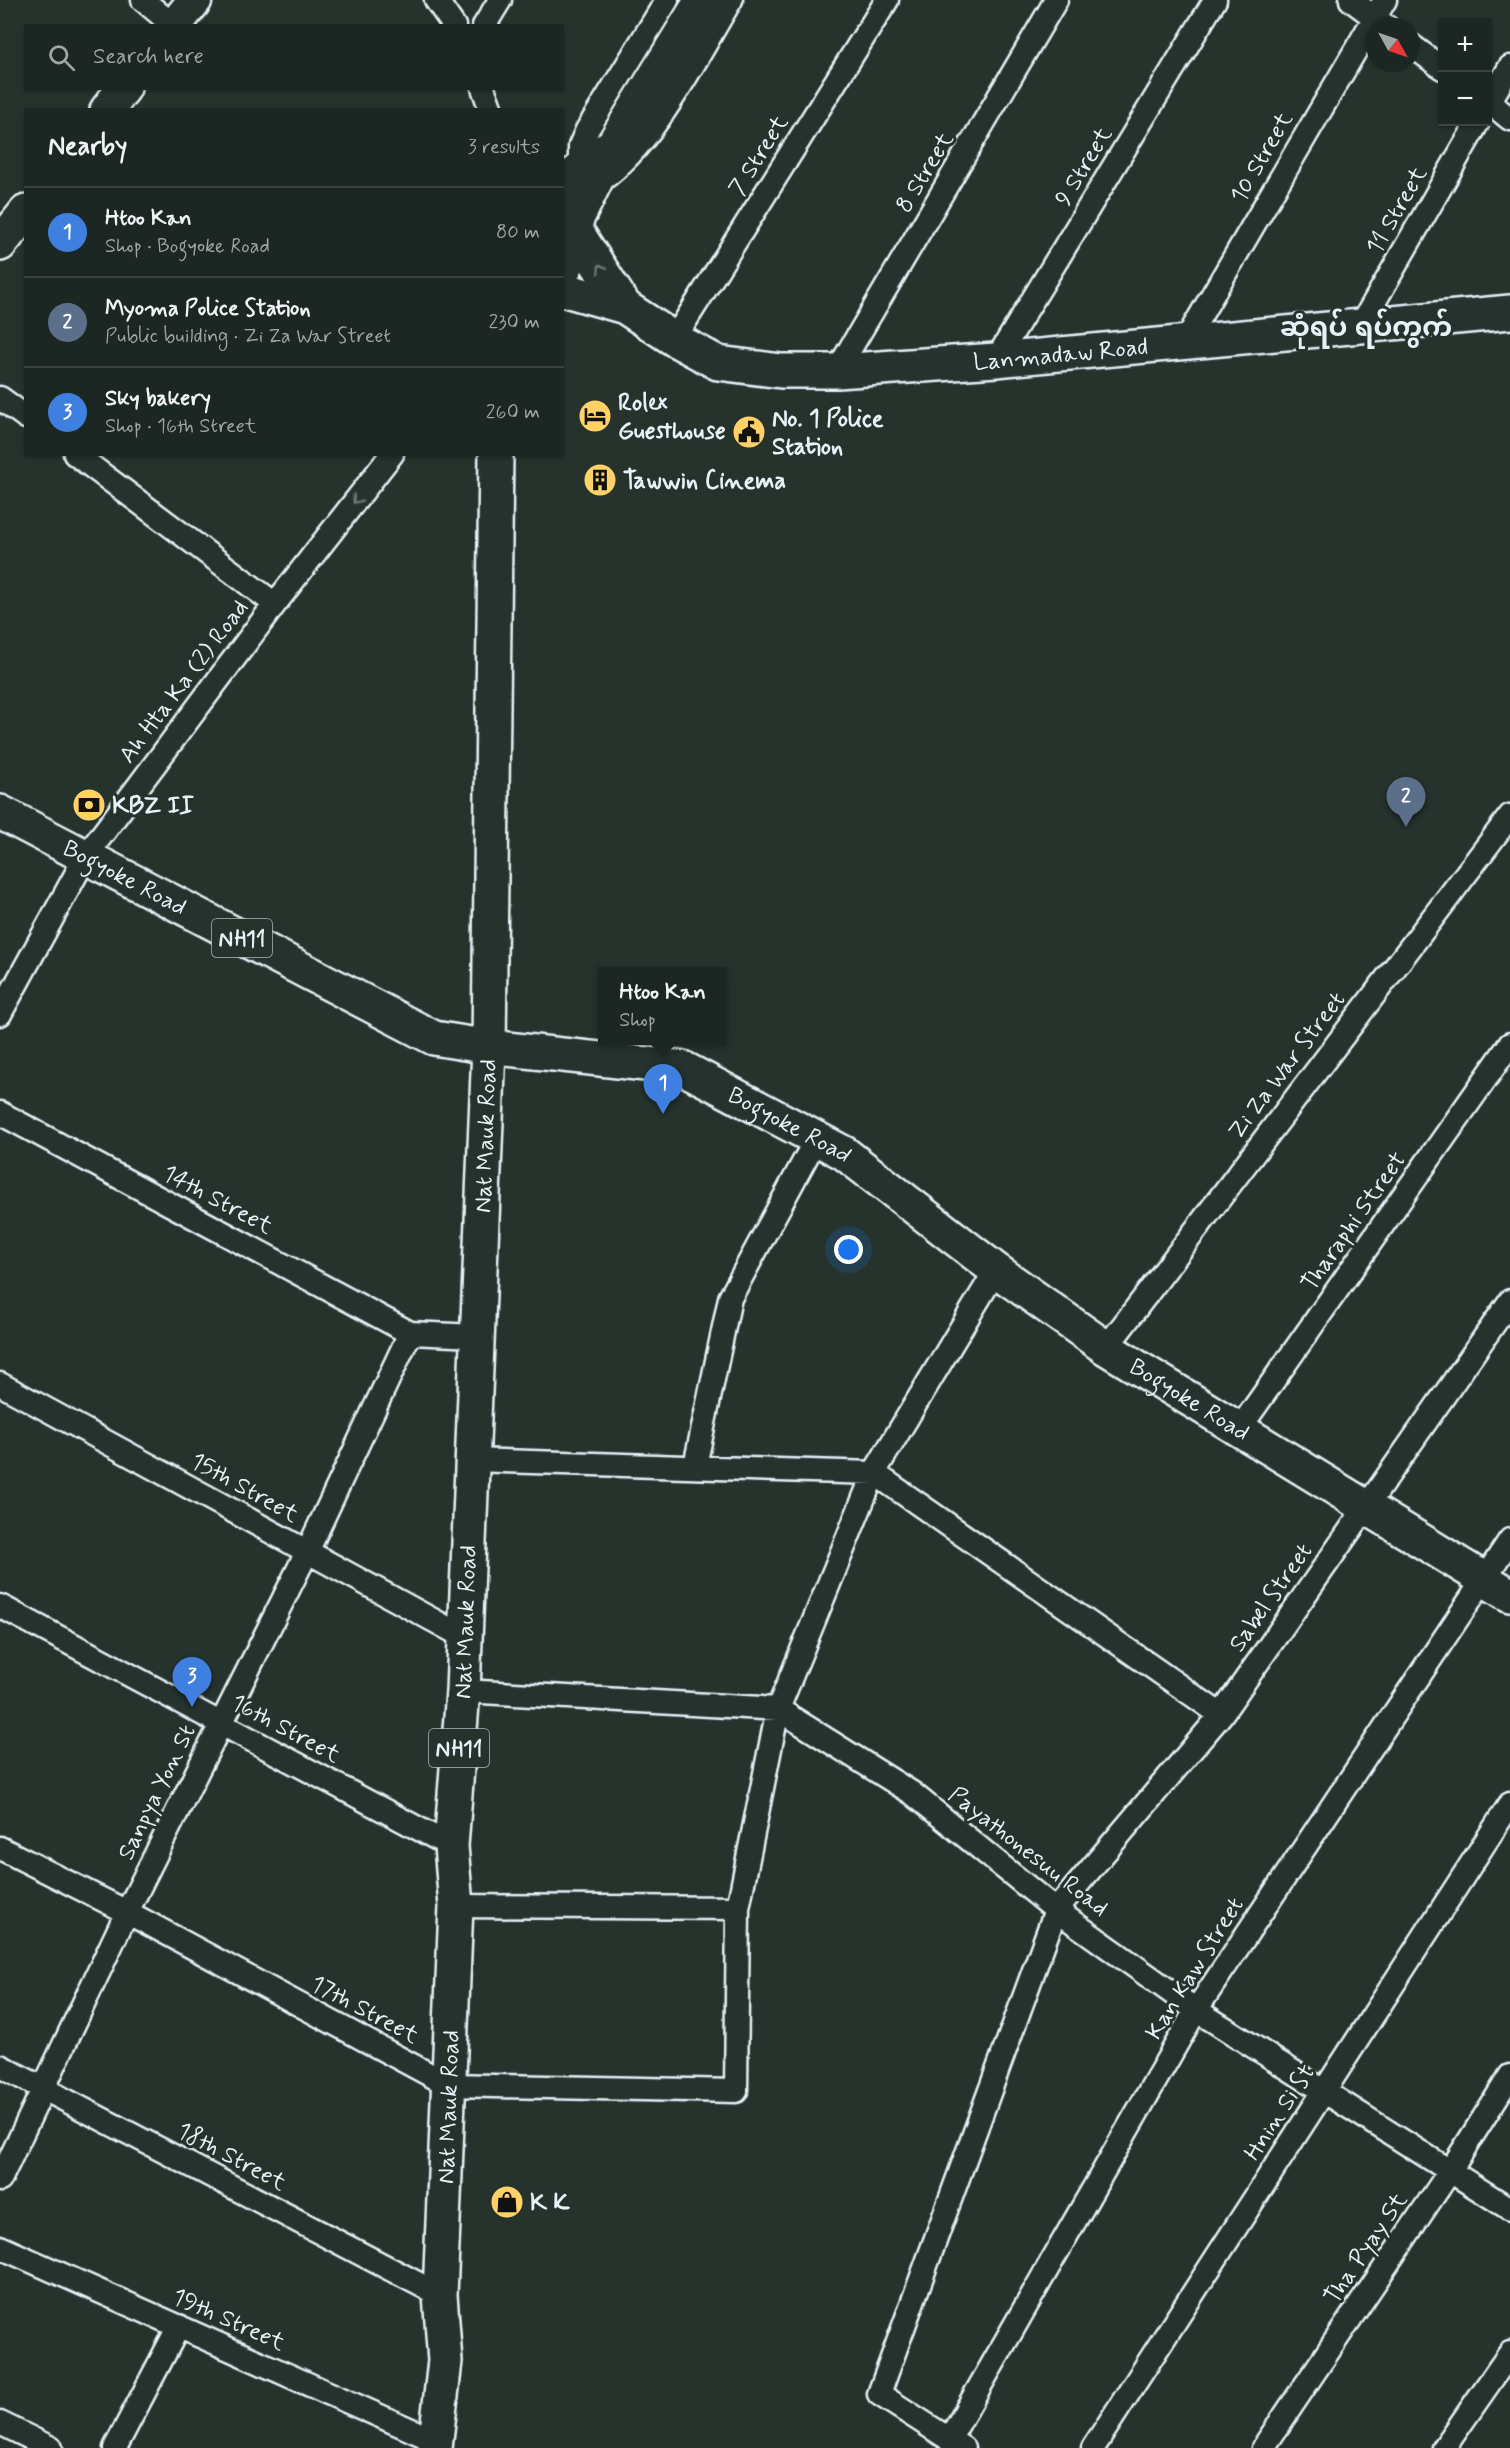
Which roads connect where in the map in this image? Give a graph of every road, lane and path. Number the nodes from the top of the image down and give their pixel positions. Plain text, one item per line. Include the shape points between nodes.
1 (143, 0) edge
2 (195, 0) edge
3 (436, 0) edge
4 (500, 0) edge
5 (667, 0) edge
6 (702, 0) edge
7 (731, 0) edge
8 (887, 0) edge
9 (1056, 0) edge
10 (1215, 0) edge
11 (1351, 0) edge
12 (1382, 15) edge
13 (172, 24) edge
14 (176, 24) edge
15 (453, 24) edge
16 (485, 24) edge
17 (1420, 51) edge
18 (1438, 64) edge
19 (1510, 67) edge
20 (122, 90) edge
21 (484, 90) edge
22 (1492, 96) edge
23 (1492, 105) edge
24 (109, 108) edge
25 (490, 108) edge
26 (1510, 119) edge
27 (1476, 126) edge
28 (579, 179) edge
29 (24, 214) edge
30 (571, 221) edge
31 (0, 244) edge
32 (564, 269) edge
33 (564, 290) edge
34 (625, 307) junction
35 (1510, 312) edge
36 (1361, 326) junction
37 (674, 339) junction
38 (1185, 342) junction
39 (996, 360) junction
40 (837, 371) junction
41 (0, 398) edge
42 (24, 416) edge
43 (78, 456) edge
44 (390, 456) edge
45 (496, 456) edge
46 (275, 604) junction
47 (0, 813) edge
48 (1510, 816) edge
49 (86, 856) junction
50 (0, 1014) edge
51 (1510, 1044) edge
52 (489, 1047) junction
53 (0, 1113) edge
54 (816, 1139) junction
55 (996, 1270) junction
56 (1510, 1301) edge
57 (410, 1333) junction
58 (476, 1336) junction
59 (1106, 1348) junction
60 (0, 1384) edge
61 (1240, 1428) junction
62 (471, 1460) junction
63 (695, 1466) junction
64 (874, 1473) junction
65 (1366, 1506) junction
66 (1510, 1540) edge
67 (307, 1552) junction
68 (1482, 1578) junction
69 (1510, 1595) edge
70 (0, 1606) edge
71 (464, 1637) junction
72 (463, 1691) junction
73 (778, 1709) junction
74 (1221, 1714) junction
75 (220, 1724) junction
76 (1510, 1804) edge
77 (451, 1846) junction
78 (0, 1848) edge
79 (456, 1906) junction
80 (738, 1908) junction
81 (1056, 1910) junction
82 (126, 1912) junction
83 (1196, 2010) junction
84 (0, 2066) edge
85 (1510, 2076) edge
86 (449, 2085) junction
87 (44, 2089) junction
88 (1324, 2092) junction
89 (1450, 2171) junction
90 (0, 2180) edge
91 (1510, 2209) edge
92 (0, 2247) edge
93 (440, 2295) junction
94 (179, 2326) junction
95 (1510, 2353) edge
96 (0, 2422) edge
97 (435, 2444) edge
98 (956, 2444) edge
99 (51, 2448) edge
100 (115, 2448) edge
101 (1093, 2448) edge
102 (1263, 2448) edge
103 (1444, 2448) edge

1 - 13 street
2 - 14 main road
3 - 15 street
4 - 16 street
5 - 28 street via 587,130 580,146
6 - 28 main road via 614,143
7 - 28 street via 632,154
8 - 37 street, 7 Street
9 - 40 street, 8 Street
10 - 39 street, 9 Street
11 - 12 street
12 - 38 street, 10 Street
17 - 18 street
19 - 22 street
20 - 24 main road
21 - 25 street
23 - 26 street
27 - 36 street, 11 Street
28 - 30 main road
29 - 31 main road
30 - 32 main road via 574,253
34 -> 30 main road, Lanmadaw Road
33 - 34 main road, Lanmadaw Road
34 - 37 main road, Lanmadaw Road
35 - 36 main road, Lanmadaw Road
36 - 38 main road, Lanmadaw Road
37 - 40 main road, Lanmadaw Road via 718,363 781,371
38 - 39 main road, Lanmadaw Road
39 - 40 main road, Lanmadaw Road
41 - 42 street
43 - 46 street
44 -> 46 street, Ah Hta Ka (2) Road
45 - 52 main road, Nat Mauk Road
46 - 49 street, Ah Hta Ka (2) Road
47 - 49 main road, Bogyoke Road / NH11
48 - 59 street, Zi Za War Street
49 - 50 street, Ah Hta Ka (2) Road
49 - 52 main road, Bogyoke Road / NH11 via 434,1038
51 - 61 street, Tharaphi Street
52 - 54 main road, Bogyoke Road via 683,1068
52 - 58 main road, Nat Mauk Road / NH11
53 - 57 street, 14th Street
54 - 55 main road, Bogyoke Road via 844,1154
54 - 63 street via 730,1298
55 - 59 main road, Bogyoke Road
55 - 64 street
56 - 65 street, Sabel Street
57 - 58 street
57 - 67 street, Sanpya Yon St
58 - 62 main road, Nat Mauk Road / NH11
59 - 61 main road, Bogyoke Road
60 - 67 street, 15th Street
61 - 65 main road, Bogyoke Road
62 - 63 street
62 - 71 main road, Nat Mauk Road / NH11
63 - 64 street
64 - 73 street
64 - 74 street
65 - 68 main road, Bogyoke Road
65 - 74 street, Sabel Street
66 - 68 street, Kan Kaw Street
67 - 71 street, 15th Street
67 - 75 street, Sanpya Yon St
68 - 69 main road, Bogyoke Road
68 - 83 street, Kan Kaw Street
70 - 75 street, 16th Street
71 - 72 main road, Nat Mauk Road / NH11
72 - 73 street, Payathonesuu Road
72 - 77 main road, Nat Mauk Road / NH11
73 - 80 street
73 - 81 street, Payathonesuu Road via 912,1793
74 - 81 street, Sabel Street
75 - 77 street, 16th Street
75 - 82 street, Sanpya Yon St
76 - 88 street, Hnin Si St
77 - 79 main road, Nat Mauk Road / NH11
78 - 82 street, 17th Street
79 - 80 street
79 - 86 main road, Nat Mauk Road / NH11
80 - 86 street, 17th Street via 736,2091
81 - 83 street, Payathonesuu Road
81 - 98 street via 879,2394
82 - 86 street, 17th Street
82 - 87 street, Sanpya Yon St
83 - 88 street, Payathonesuu Road
83 - 98 street, Kan Kaw Street
84 - 87 street, 18th Street
85 - 89 street, Tha Pyay St
86 - 93 main road, Nat Mauk Road / NH11
87 - 90 street, Sanpya Yon St
87 - 93 street, 18th Street
88 - 89 street, Payathonesuu Road
88 - 101 street, Hnin Si St
89 - 91 street, Payathonesuu Road
89 - 102 street, Tha Pyay St
92 - 94 street, 19th Street
93 - 97 main road, Nat Mauk Road / NH11 via 445,2361
94 - 97 street, 19th Street
94 - 100 street
95 - 103 street
96 - 99 street

